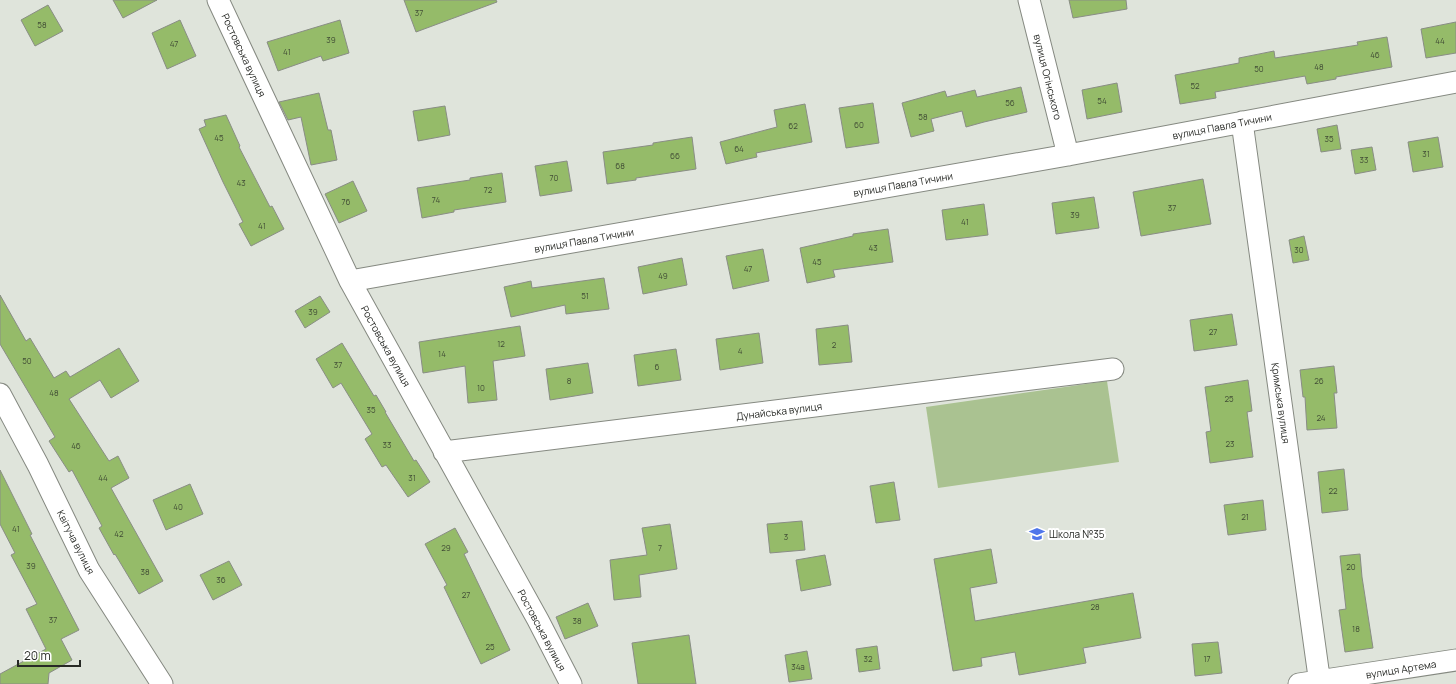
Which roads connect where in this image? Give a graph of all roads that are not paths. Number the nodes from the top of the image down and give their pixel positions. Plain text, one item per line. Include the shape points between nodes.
1 (218, 0) edge
2 (1029, 0) edge
3 (1456, 82) edge
4 (1242, 122) junction
5 (1068, 155) junction
6 (350, 281) junction
7 (1113, 369) dead end
8 (0, 394) edge
9 (444, 452) junction
10 (1456, 660) edge
11 (1320, 682) edge
12 (162, 684) edge
13 (571, 684) edge
14 (1298, 684) edge

1 - 6 street, Ростовська вулиця
2 - 5 street, вулиця Огінського
3 - 4 street, вулиця Павла Тичини
4 - 5 street, вулиця Павла Тичини
4 - 11 street, Кримська вулиця
5 - 6 street, вулиця Павла Тичини
6 - 9 street, Ростовська вулиця
7 - 9 street, Дунайська вулиця
8 - 12 street, Квітуча вулиця via 89,570
9 - 13 street, Ростовська вулиця
10 - 11 street, вулиця Артема
11 - 14 street, вулиця Артема

